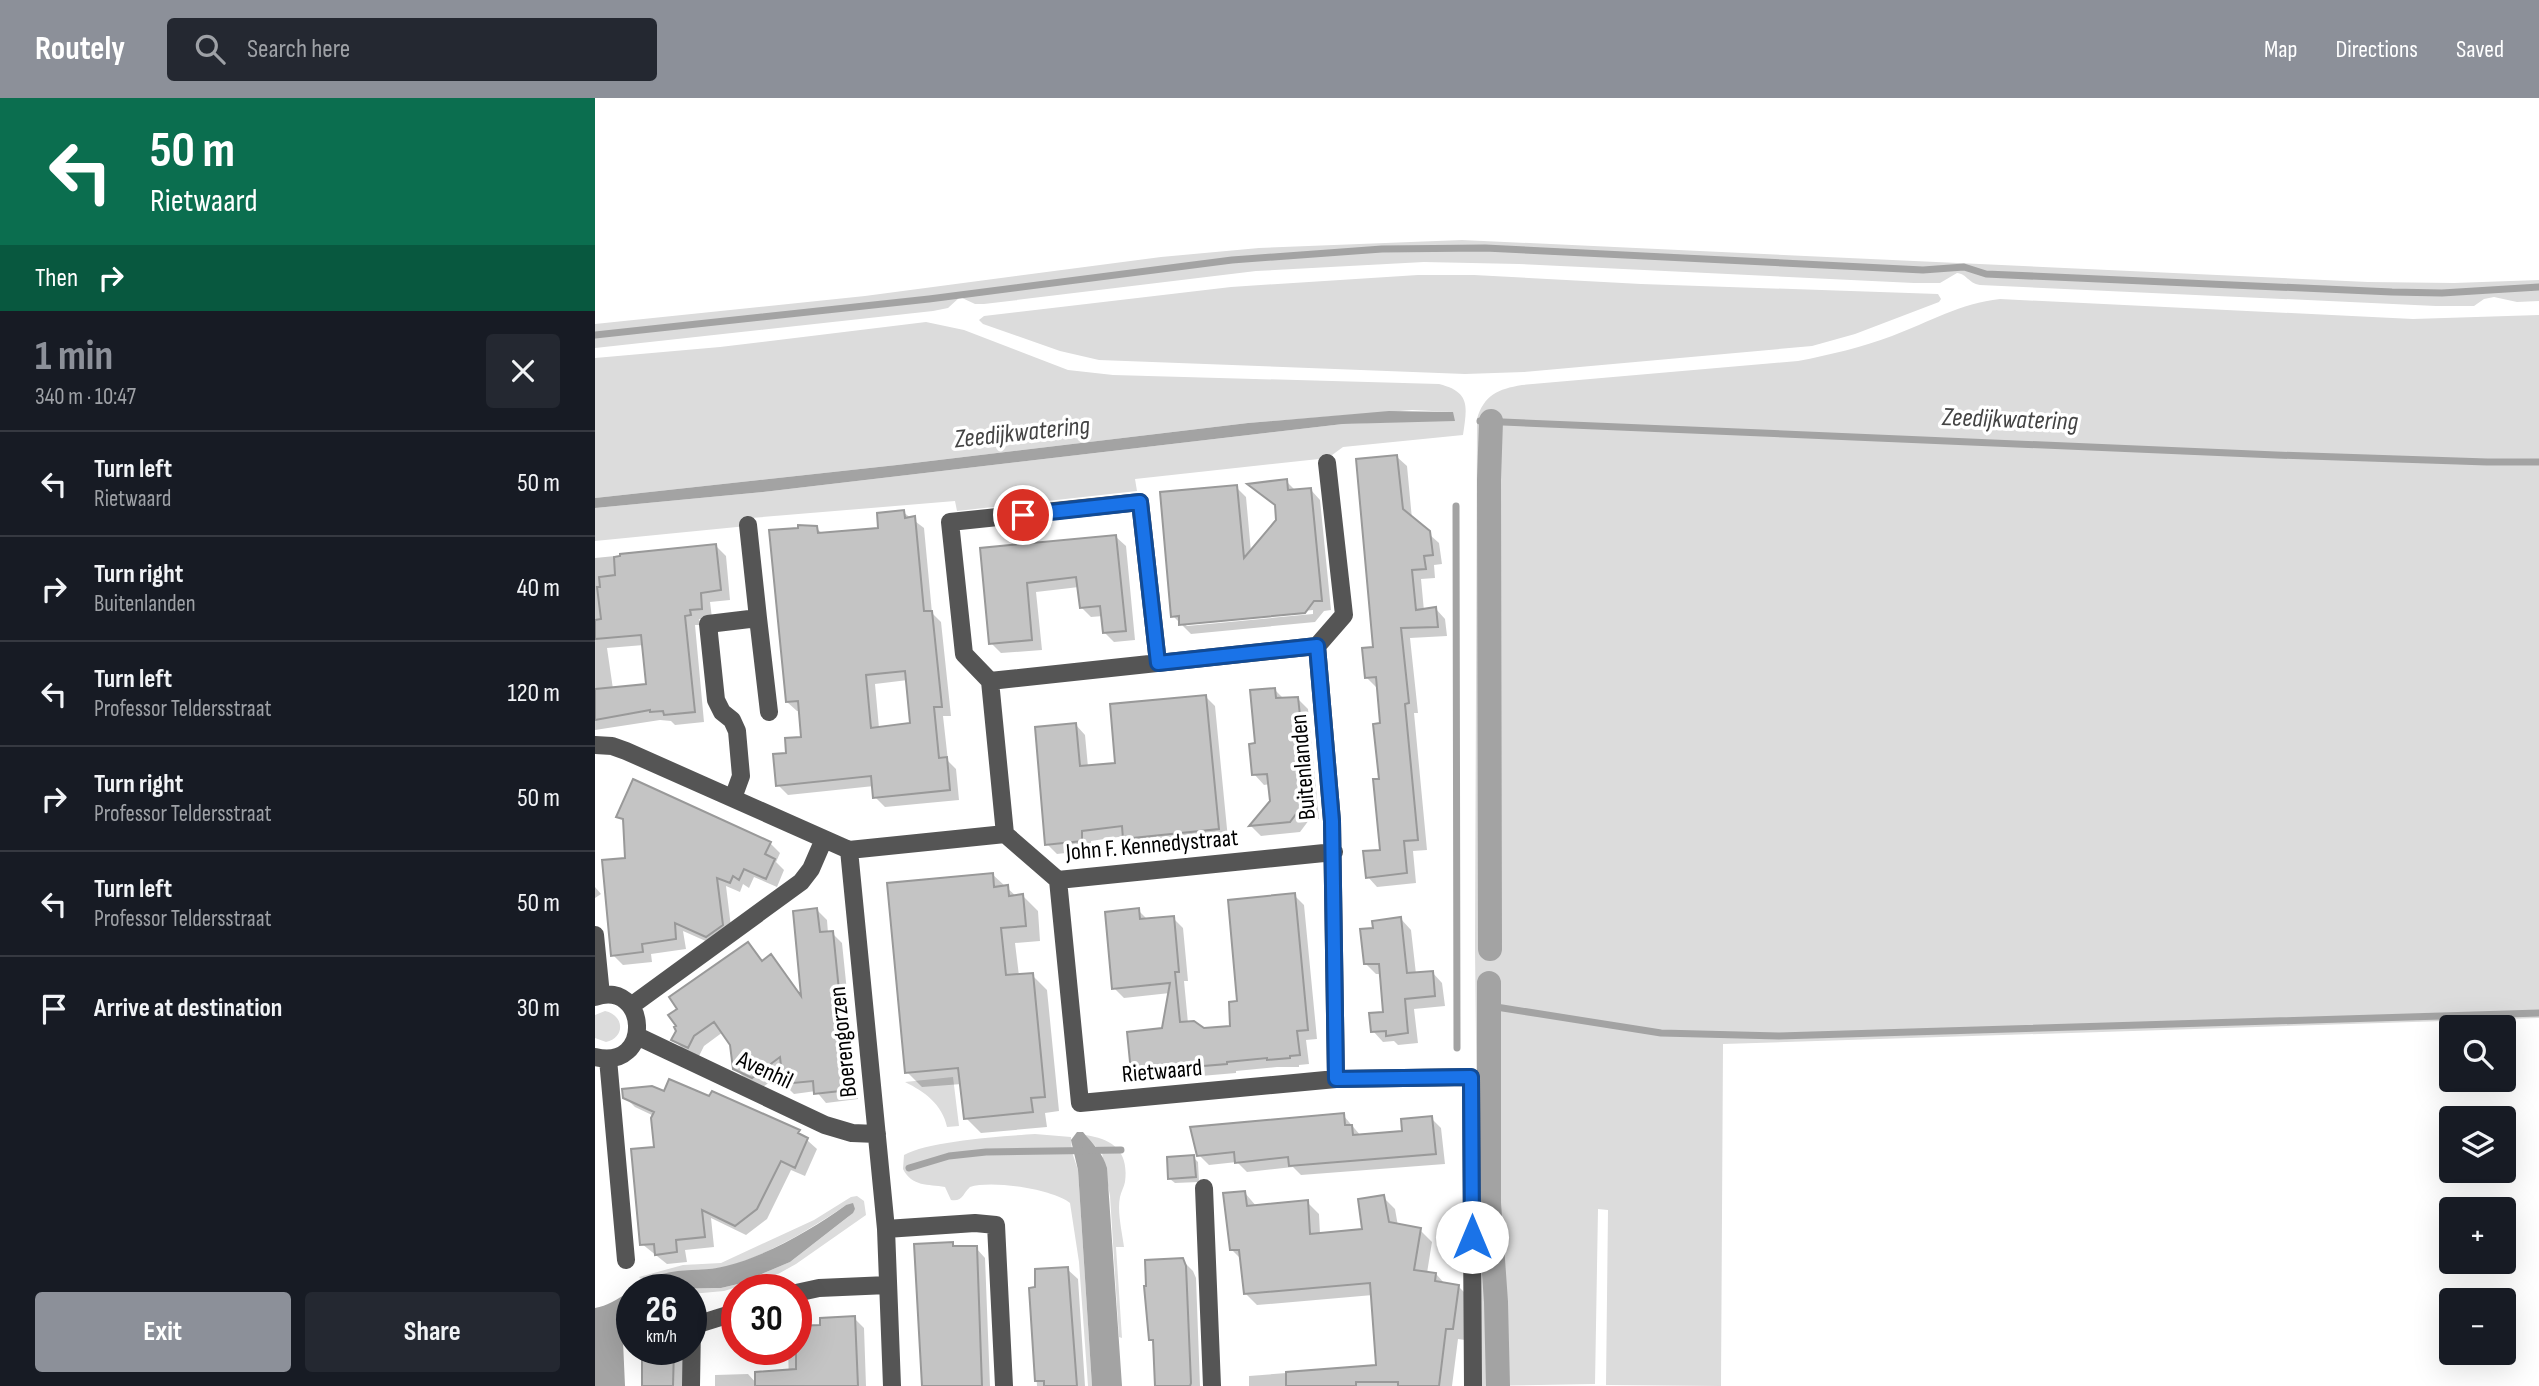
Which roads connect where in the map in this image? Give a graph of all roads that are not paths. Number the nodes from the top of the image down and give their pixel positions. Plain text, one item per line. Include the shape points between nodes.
1 (1327, 463) dead end
2 (748, 525) dead end
3 (758, 618) junction
4 (1317, 646) junction
5 (1158, 663) junction
6 (990, 681) junction
7 (769, 712) dead end
8 (595, 745) edge
9 (733, 798) junction
10 (1005, 834) junction
11 (824, 839) junction
12 (849, 850) junction
13 (1333, 852) junction
14 (1058, 880) junction
15 (595, 935) edge
16 (598, 996) edge
17 (631, 1006) junction
18 (637, 1037) junction
19 (602, 1058) edge
20 (1336, 1079) junction
21 (877, 1134) junction
22 (1205, 1188) dead end
23 (886, 1229) junction
24 (627, 1260) dead end
25 (888, 1285) junction
26 (812, 1290) edge
27 (721, 1317) edge
28 (691, 1386) edge
29 (892, 1386) edge
30 (1004, 1386) edge
31 (1212, 1386) edge
32 (1473, 1386) edge

1 - 4 street via 1345,615
2 - 3 street
3 - 7 street
3 - 9 street via 708,624 716,700 737,731 741,776
4 - 5 street
4 - 13 street, Buitenlanden
5 - 6 street
5 - 6 street via 1140,502 950,522 964,654
6 - 10 street
8 - 9 street via 626,751
9 - 11 street
10 - 12 street
10 - 14 street, John F. Kennedystraat
11 - 12 street
11 - 17 street via 801,882
12 - 21 street, Boerengorzen
13 - 14 street, John F. Kennedystraat
13 - 20 street, Buitenlanden
14 - 20 street, Rietwaard via 1080,1103
15 - 16 street
16 - 17 street via 612,995
17 - 18 street
18 - 19 street via 626,1052
18 - 21 street, Avenhil via 825,1125
19 - 24 street
20 - 32 street, Rietwaard via 1471,1077
21 - 23 street, Boerengorzen
22 - 31 street
23 - 25 street, Boerengorzen
23 - 30 street via 996,1225
25 - 26 street
25 - 29 street, Boerengorzen
27 - 28 street via 692,1326

